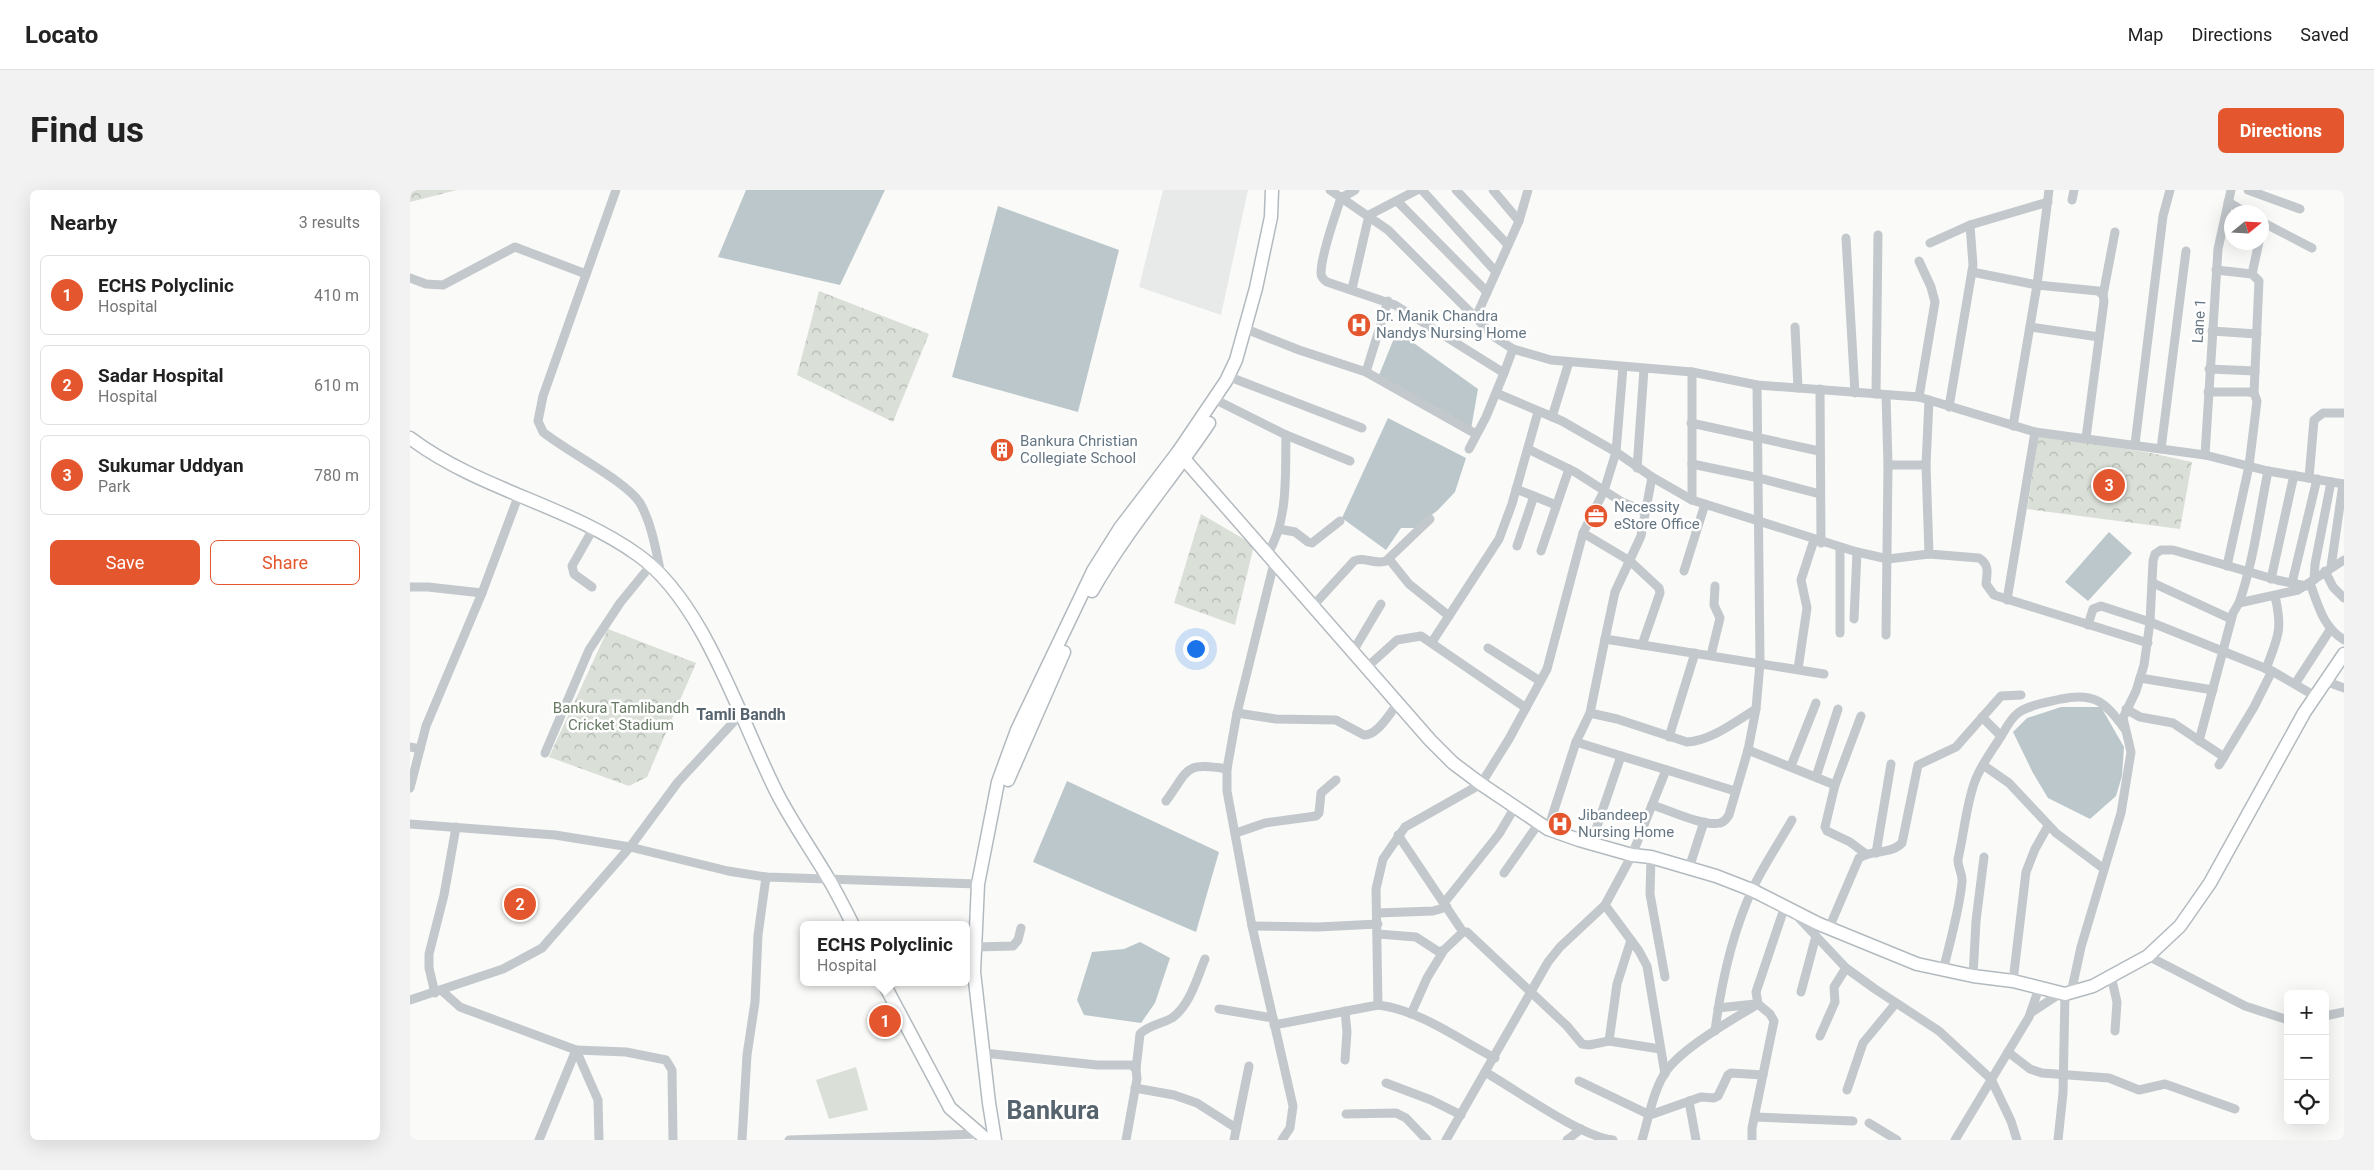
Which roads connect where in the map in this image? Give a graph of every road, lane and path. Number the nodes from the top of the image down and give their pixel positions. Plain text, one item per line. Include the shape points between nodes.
1 (616, 190) edge
2 (1272, 190) edge
3 (1280, 190) edge
4 (1330, 190) edge
5 (1355, 190) edge
6 (1417, 190) edge
7 (1422, 190) edge
8 (1456, 190) edge
9 (1493, 190) edge
10 (1518, 190) edge
11 (2049, 190) edge
12 (2074, 190) edge
13 (2170, 190) edge
14 (2231, 190) edge
15 (2248, 190) edge
16 (1527, 194) edge
17 (1341, 198) junction
18 (2072, 200) dead end
19 (1397, 201) junction
20 (2048, 202) junction
21 (2228, 202) junction
22 (2233, 205) edge
23 (2300, 209) dead end
24 (1370, 215) junction
25 (1519, 221) junction
26 (1970, 225) junction
27 (2269, 228) edge
28 (2115, 232) dead end
29 (1878, 235) dead end
30 (1846, 238) dead end
31 (1930, 243) dead end
32 (1508, 245) junction
33 (2312, 248) dead end
34 (2257, 250) edge
35 (2186, 251) dead end
36 (1919, 261) dead end
37 (2216, 270) junction
38 (1496, 272) junction
39 (1972, 272) junction
40 (586, 274) junction
41 (2252, 274) junction
42 (410, 278) edge
43 (2037, 285) junction
44 (1352, 289) junction
45 (1487, 292) junction
46 (2102, 294) junction
47 (1388, 301) junction
48 (1476, 317) junction
49 (1795, 327) dead end
50 (2030, 327) junction
51 (1249, 330) junction
52 (2212, 331) junction
53 (2257, 334) junction
54 (2099, 337) junction
55 (1513, 349) junction
56 (1568, 362) junction
57 (1623, 368) junction
58 (1644, 369) junction
59 (2209, 370) junction
60 (2255, 371) junction
61 (1366, 372) junction
62 (1692, 372) junction
63 (1504, 373) junction
64 (1235, 378) junction
65 (1756, 384) junction
66 (1798, 388) junction
67 (1820, 389) junction
68 (2208, 392) junction
69 (1855, 393) junction
70 (2254, 393) junction
71 (1496, 394) junction
72 (1881, 395) junction
73 (1919, 397) junction
74 (1929, 400) junction
75 (1222, 404) junction
76 (1949, 407) junction
77 (1538, 412) junction
78 (2344, 413) edge
79 (1552, 418) junction
80 (1691, 423) junction
81 (2013, 426) junction
82 (1362, 428) dead end
83 (2036, 432) junction
84 (1476, 434) junction
85 (1286, 435) junction
86 (410, 438) edge
87 (1756, 438) junction
88 (2086, 438) junction
89 (2135, 444) junction
90 (2161, 448) junction
91 (1469, 449) dead end
92 (1528, 449) junction
93 (1819, 451) junction
94 (1616, 452) junction
95 (2205, 454) junction
96 (1181, 456) junction
97 (1350, 460) dead end
98 (1692, 464) junction
99 (1888, 465) junction
100 (1926, 465) junction
101 (2249, 466) junction
102 (1637, 468) junction
103 (1569, 469) junction
104 (2268, 471) junction
105 (2294, 475) junction
106 (1652, 477) junction
107 (1759, 478) junction
108 (2313, 479) junction
109 (2331, 482) junction
110 (2343, 484) edge
111 (1516, 489) junction
112 (1604, 491) junction
113 (1820, 494) junction
114 (1534, 496) junction
115 (518, 497) junction
116 (1692, 500) junction
117 (1705, 504) junction
118 (1556, 505) junction
119 (1646, 512) junction
120 (1430, 519) dead end
121 (1340, 521) dead end
122 (1759, 521) junction
123 (594, 528) junction
124 (1279, 529) junction
125 (1583, 533) junction
126 (1818, 541) junction
127 (1517, 546) dead end
128 (1840, 548) junction
129 (1541, 551) dead end
130 (1857, 552) junction
131 (1929, 554) junction
132 (1270, 559) junction
133 (1388, 559) junction
134 (1888, 559) junction
135 (2344, 560) edge
136 (1630, 561) junction
137 (2227, 566) junction
138 (2328, 569) junction
139 (656, 570) junction
140 (1684, 571) dead end
141 (2250, 572) junction
142 (2271, 578) junction
143 (2152, 583) junction
144 (2292, 583) junction
145 (2310, 583) junction
146 (1715, 586) dead end
147 (410, 587) edge
148 (592, 587) dead end
149 (482, 594) junction
150 (2276, 596) junction
151 (2344, 598) edge
152 (2007, 600) junction
153 (2239, 603) junction
154 (1381, 604) dead end
155 (1312, 607) junction
156 (1449, 616) junction
157 (1854, 619) dead end
158 (2231, 619) junction
159 (2150, 622) junction
160 (2088, 625) junction
161 (2330, 630) junction
162 (1840, 633) dead end
163 (1886, 635) dead end
164 (1605, 639) junction
165 (2344, 640) edge
166 (1432, 642) junction
167 (2148, 643) junction
168 (1642, 645) junction
169 (1488, 648) dead end
170 (2223, 652) junction
171 (1352, 653) junction
172 (1694, 653) junction
173 (2344, 654) edge
174 (1711, 655) junction
175 (1760, 663) junction
176 (1366, 668) junction
177 (1798, 669) junction
178 (2269, 670) junction
179 (1824, 674) dead end
180 (2140, 678) junction
181 (1540, 681) junction
182 (2325, 681) junction
183 (2295, 684) junction
184 (2344, 688) edge
185 (2213, 690) junction
186 (2021, 695) dead end
187 (2315, 696) junction
188 (1816, 703) dead end
189 (1397, 704) junction
190 (1526, 708) junction
191 (1756, 709) junction
192 (1838, 709) dead end
193 (2126, 709) junction
194 (1237, 713) junction
195 (1590, 713) junction
196 (740, 715) junction
197 (1861, 716) dead end
198 (1982, 717) junction
199 (2124, 729) junction
200 (2001, 736) junction
201 (1669, 737) junction
202 (2199, 741) junction
203 (1576, 742) junction
204 (410, 747) edge
205 (420, 749) junction
206 (1748, 750) junction
207 (545, 753) dead end
208 (1620, 756) junction
209 (1891, 764) dead end
210 (1983, 765) junction
211 (1791, 766) junction
212 (1227, 769) junction
213 (1666, 770) junction
214 (1816, 777) junction
215 (1336, 780) dead end
216 (1481, 784) junction
217 (1835, 785) junction
218 (410, 788) edge
219 (1735, 791) junction
220 (1166, 801) dead end
221 (1652, 805) junction
222 (1515, 807) junction
223 (1792, 820) dead end
224 (1704, 822) junction
225 (410, 824) edge
226 (456, 826) junction
227 (1544, 826) junction
228 (2048, 826) junction
229 (1236, 833) junction
230 (1398, 835) junction
231 (1592, 844) junction
232 (630, 846) junction
233 (1876, 853) junction
234 (1866, 854) junction
235 (1632, 855) junction
236 (1984, 856) dead end
237 (1651, 857) junction
238 (1689, 868) junction
239 (2104, 869) junction
240 (1504, 873) dead end
241 (766, 877) junction
242 (828, 878) junction
243 (978, 884) junction
244 (1752, 890) junction
245 (1446, 905) junction
246 (1605, 905) junction
247 (1785, 906) junction
248 (1377, 913) junction
249 (1796, 914) junction
250 (851, 921) edge
251 (1252, 926) junction
252 (1021, 928) dead end
253 (1829, 928) junction
254 (1378, 929) junction
255 (1463, 932) junction
256 (1816, 936) junction
257 (1631, 940) junction
258 (975, 947) junction
259 (1444, 950) junction
260 (2148, 956) junction
261 (1205, 959) dead end
262 (1846, 968) junction
263 (1943, 971) junction
264 (1973, 976) junction
265 (2111, 976) junction
266 (1665, 977) dead end
267 (2013, 981) junction
268 (885, 986) edge
269 (2040, 988) junction
270 (439, 992) junction
271 (1801, 992) dead end
272 (1530, 993) junction
273 (2065, 993) junction
274 (410, 1000) edge
275 (1896, 1003) junction
276 (1758, 1004) junction
277 (1378, 1005) junction
278 (1718, 1008) junction
279 (1219, 1009) dead end
280 (1344, 1011) junction
281 (2031, 1012) junction
282 (2344, 1012) edge
283 (1411, 1014) junction
284 (2329, 1015) edge
285 (2284, 1019) edge
286 (1273, 1022) junction
287 (2115, 1031) dead end
288 (1715, 1032) junction
289 (1820, 1036) dead end
290 (1609, 1041) junction
291 (1660, 1049) junction
292 (576, 1050) junction
293 (2008, 1052) junction
294 (984, 1053) junction
295 (1495, 1058) junction
296 (1345, 1060) dead end
297 (1249, 1066) dead end
298 (1136, 1069) junction
299 (1485, 1072) junction
300 (1665, 1074) junction
301 (1764, 1075) junction
302 (2064, 1075) junction
303 (1991, 1079) junction
304 (1578, 1081) dead end
305 (1386, 1083) dead end
306 (1136, 1088) junction
307 (1847, 1090) dead end
308 (1689, 1101) junction
309 (2235, 1108) dead end
310 (1346, 1114) dead end
311 (1462, 1114) junction
312 (1650, 1115) junction
313 (1755, 1117) junction
314 (1853, 1121) dead end
315 (1869, 1123) dead end
316 (1236, 1128) junction
317 (1581, 1129) junction
318 (983, 1137) edge
319 (901, 1138) edge
320 (539, 1140) edge
321 (599, 1140) edge
322 (673, 1140) edge
323 (742, 1140) edge
324 (789, 1140) edge
325 (995, 1140) edge
326 (1126, 1140) edge
327 (1234, 1140) edge
328 (1282, 1140) edge
329 (1427, 1140) edge
330 (1446, 1140) edge
331 (1567, 1140) edge
332 (1608, 1140) edge
333 (1613, 1140) edge
334 (1642, 1140) edge
335 (1696, 1140) edge
336 (1752, 1140) edge
337 (1897, 1140) edge
338 (1955, 1140) edge
339 (2016, 1140) edge
340 (2058, 1140) edge

1 - 40 street
2 - 51 street via 1271,216
3 - 51 street via 1266,277
4 - 17 street
5 - 17 street
6 - 19 street
7 - 38 street
8 - 32 street
9 - 25 street
10 - 16 street
11 - 20 street
12 - 18 street
13 - 89 street via 2163,216
14 - 21 street, Lane 1
15 - 23 street
16 - 25 street
17 - 24 street
17 - 44 street via 1321,274 1327,282
19 - 24 street
19 - 45 street
20 - 26 street
20 - 43 street
21 - 22 street
21 - 37 street, Lane 1
24 - 44 street
24 - 48 street
25 - 32 street
26 - 31 street
26 - 39 street
27 - 33 street
28 - 46 street
29 - 72 street
30 - 69 street
32 - 38 street
34 - 41 street
35 - 90 street
36 - 73 street via 1935,302
37 - 41 street
37 - 52 street, Lane 1
38 - 45 street
39 - 43 street
39 - 76 street
40 - 42 street via 515,247 443,286
40 - 139 street via 543,396 538,421 550,438 621,485 640,502
41 - 53 street via 2260,287
43 - 46 street
43 - 50 street
44 - 47 street
45 - 48 street
46 - 54 street
47 - 61 street
47 - 63 street
48 - 55 street via 1496,338
49 - 66 street
50 - 54 street
50 - 81 street
51 - 61 street
51 - 64 street
51 - 96 street via 1226,381
52 - 53 street
52 - 59 street, Lane 1
53 - 60 street
54 - 88 street
55 - 56 street
55 - 63 street
56 - 57 street
56 - 79 street
57 - 58 street
57 - 94 street
58 - 62 street
58 - 102 street
59 - 60 street
59 - 68 street, Lane 1
60 - 70 street
61 - 84 street
62 - 65 street
62 - 80 street
63 - 71 street
64 - 75 street
64 - 82 street
65 - 66 street
65 - 87 street
66 - 67 street
67 - 69 street
67 - 93 street
68 - 70 street
68 - 95 street, Lane 1
69 - 72 street
70 - 101 street via 2257,402
71 - 77 street
71 - 84 street
72 - 73 street
72 - 99 street
73 - 74 street
74 - 76 street
74 - 100 street
75 - 85 street
75 - 96 street
76 - 81 street
77 - 79 street
77 - 92 street
78 - 108 street via 2323,413 2314,420
79 - 94 street
80 - 87 street
80 - 98 street
81 - 83 street
83 - 88 street
83 - 152 street
84 - 91 street
85 - 97 street
85 - 124 street via 1284,501
86 - 115 street via 463,472
87 - 93 street
87 - 107 street
88 - 89 street
89 - 90 street
90 - 95 street
92 - 103 street
92 - 111 street
93 - 113 street
94 - 102 street
94 - 112 street
95 - 101 street
96 - 132 street
96 - 243 street via 1096,584 996,800
98 - 107 street
98 - 116 street
99 - 100 street
99 - 134 street
100 - 131 street
101 - 104 street
101 - 137 street
102 - 106 street
103 - 112 street
103 - 118 street
104 - 105 street
104 - 141 street
105 - 108 street
105 - 142 street
106 - 116 street
106 - 119 street
107 - 113 street
107 - 122 street
108 - 109 street
108 - 144 street
109 - 110 street
109 - 145 street
110 - 138 street
111 - 114 street
111 - 156 street via 1499,539
112 - 119 street
112 - 125 street
113 - 126 street
114 - 118 street
114 - 127 street
115 - 123 street
115 - 149 street
116 - 117 street
117 - 122 street
117 - 140 street
118 - 129 street
119 - 136 street
120 - 133 street
121 - 124 street via 1312,543 1295,532
122 - 126 street
122 - 175 street
123 - 139 street
123 - 148 street via 572,566 574,574
124 - 132 street
125 - 136 street
125 - 181 street via 1551,659
126 - 128 street
126 - 177 street via 1801,580 1807,608
128 - 130 street
128 - 162 street
130 - 134 street
130 - 157 street
131 - 134 street
131 - 152 street via 1979,558 1988,568 1988,590
132 - 155 street
132 - 194 street
133 - 155 street via 1381,563 1354,561
133 - 156 street via 1409,584
134 - 163 street
135 - 138 street
136 - 164 street via 1615,592
136 - 168 street via 1656,584 1660,593
137 - 141 street
137 - 143 street via 2173,550 2161,550 2154,554
138 - 145 street
138 - 151 street via 2333,587
139 - 196 street via 674,590 706,639
139 - 207 street via 620,603 589,650
141 - 142 street
141 - 153 street
142 - 144 street
143 - 158 street
143 - 159 street
144 - 145 street
145 - 150 street
145 - 161 street
146 - 174 street via 1714,605 1720,618
147 - 149 street
149 - 205 street via 426,726
150 - 153 street
150 - 178 street via 2280,629
152 - 160 street
153 - 158 street
154 - 171 street
155 - 171 street
156 - 166 street
158 - 170 street
159 - 160 street via 2101,606 2093,609
159 - 167 street
159 - 170 street
160 - 167 street
161 - 165 street
161 - 183 street
164 - 168 street
164 - 195 street
166 - 176 street via 1417,635 1397,640
166 - 190 street
167 - 180 street
168 - 172 street
169 - 181 street
170 - 178 street
170 - 185 street
171 - 176 street
172 - 174 street
172 - 201 street
173 - 182 street
174 - 175 street
175 - 177 street
175 - 191 street
176 - 189 street
177 - 179 street
178 - 183 street
178 - 202 street via 2254,707 2221,761
180 - 185 street
180 - 193 street
181 - 190 street
182 - 184 street
182 - 187 street
183 - 187 street
185 - 202 street
186 - 198 street via 2001,696
187 - 260 street via 2201,898 2180,926
188 - 211 street
189 - 194 street via 1368,735 1336,720 1276,719
189 - 216 street via 1453,762
190 - 216 street
191 - 201 street via 1695,742
191 - 206 street
192 - 214 street
193 - 199 street
193 - 202 street via 2140,717 2173,723
194 - 212 street
195 - 201 street
195 - 203 street
196 - 232 street via 678,782
196 - 242 street via 779,797
197 - 217 street
198 - 200 street
198 - 233 street via 1956,747 1918,765 1902,843 1892,850
199 - 200 street via 2102,702 2094,698 2072,697 2018,713
199 - 239 street via 2131,763
200 - 210 street
203 - 208 street
203 - 227 street
204 - 205 street
205 - 218 street
206 - 211 street
206 - 219 street
208 - 213 street
208 - 231 street
209 - 233 street
210 - 228 street via 2009,783
210 - 263 street via 1974,783 1958,859 1962,883
211 - 214 street
212 - 220 street via 1201,765 1190,768
212 - 229 street via 1227,791
213 - 219 street
213 - 221 street
214 - 217 street
215 - 229 street via 1321,793 1316,816 1266,823
216 - 222 street
216 - 230 street via 1418,818
217 - 234 street via 1825,827
219 - 224 street via 1725,821
221 - 224 street
221 - 235 street
222 - 227 street
222 - 245 street
223 - 244 street
224 - 238 street
225 - 226 street
226 - 232 street via 548,834
226 - 270 street via 429,954 429,968
227 - 231 street
227 - 240 street
228 - 239 street
228 - 267 street via 2026,872
229 - 251 street
230 - 245 street
230 - 248 street via 1378,874
231 - 235 street
232 - 241 street via 728,871
232 - 270 street via 542,948 503,969
233 - 234 street
234 - 253 street via 1856,863
235 - 237 street
235 - 246 street
236 - 264 street
237 - 238 street
237 - 266 street via 1650,894
238 - 244 street
239 - 273 street
241 - 242 street
241 - 323 street via 747,1055
242 - 243 street
242 - 250 street
243 - 258 street
244 - 247 street
244 - 278 street via 1732,945
245 - 248 street via 1433,911
245 - 255 street
246 - 257 street
246 - 272 street via 1560,947
247 - 249 street
247 - 276 street via 1756,992
248 - 254 street
249 - 253 street
249 - 256 street
251 - 254 street
251 - 286 street
252 - 258 street via 1013,946
253 - 263 street via 1878,950
254 - 259 street via 1416,937 1435,951
254 - 277 street
255 - 259 street
255 - 272 street via 1474,937
256 - 262 street
256 - 271 street
257 - 290 street via 1617,984
257 - 291 street via 1644,958 1650,975
258 - 294 street via 974,972
259 - 283 street via 1426,978
260 - 265 street
260 - 285 street via 2245,1006
261 - 298 street via 1181,1009 1168,1020 1140,1034
262 - 275 street
262 - 289 street via 1834,987 1835,1002
263 - 264 street
264 - 267 street
265 - 273 street via 2083,990
265 - 287 street via 2117,1002
267 - 269 street
268 - 318 street via 950,1108
269 - 273 street
269 - 281 street
270 - 274 street
270 - 292 street via 460,1007
272 - 290 street via 1582,1044
272 - 295 street
273 - 281 street
273 - 302 street
275 - 303 street via 1939,1031
275 - 307 street via 1863,1043
276 - 278 street
276 - 288 street
276 - 301 street via 1774,1021
277 - 280 street
277 - 283 street
278 - 288 street
279 - 286 street
280 - 286 street
280 - 296 street via 1347,1032
281 - 293 street
282 - 284 street
283 - 295 street
286 - 328 street via 1292,1106 1290,1128
288 - 300 street via 1686,1053
290 - 291 street
291 - 300 street
292 - 320 street
292 - 321 street via 598,1100
292 - 322 street via 626,1052 666,1060 672,1070
293 - 302 street via 2036,1072
293 - 303 street
294 - 298 street via 1097,1065 1125,1064
294 - 325 street
295 - 299 street
297 - 316 street
298 - 306 street
299 - 311 street
299 - 317 street
300 - 312 street
301 - 308 street via 1732,1073 1718,1096 1700,1096
301 - 313 street
302 - 309 street via 2109,1078 2139,1090 2164,1084
302 - 340 street
303 - 338 street
303 - 339 street via 2011,1120
304 - 312 street
305 - 311 street
306 - 316 street via 1192,1100
306 - 326 street
308 - 312 street
308 - 335 street
310 - 329 street via 1396,1113 1406,1118
311 - 330 street
312 - 334 street
313 - 314 street
313 - 336 street
315 - 337 street
316 - 327 street
317 - 331 street
317 - 332 street
318 - 319 street
319 - 324 street
332 - 333 street

